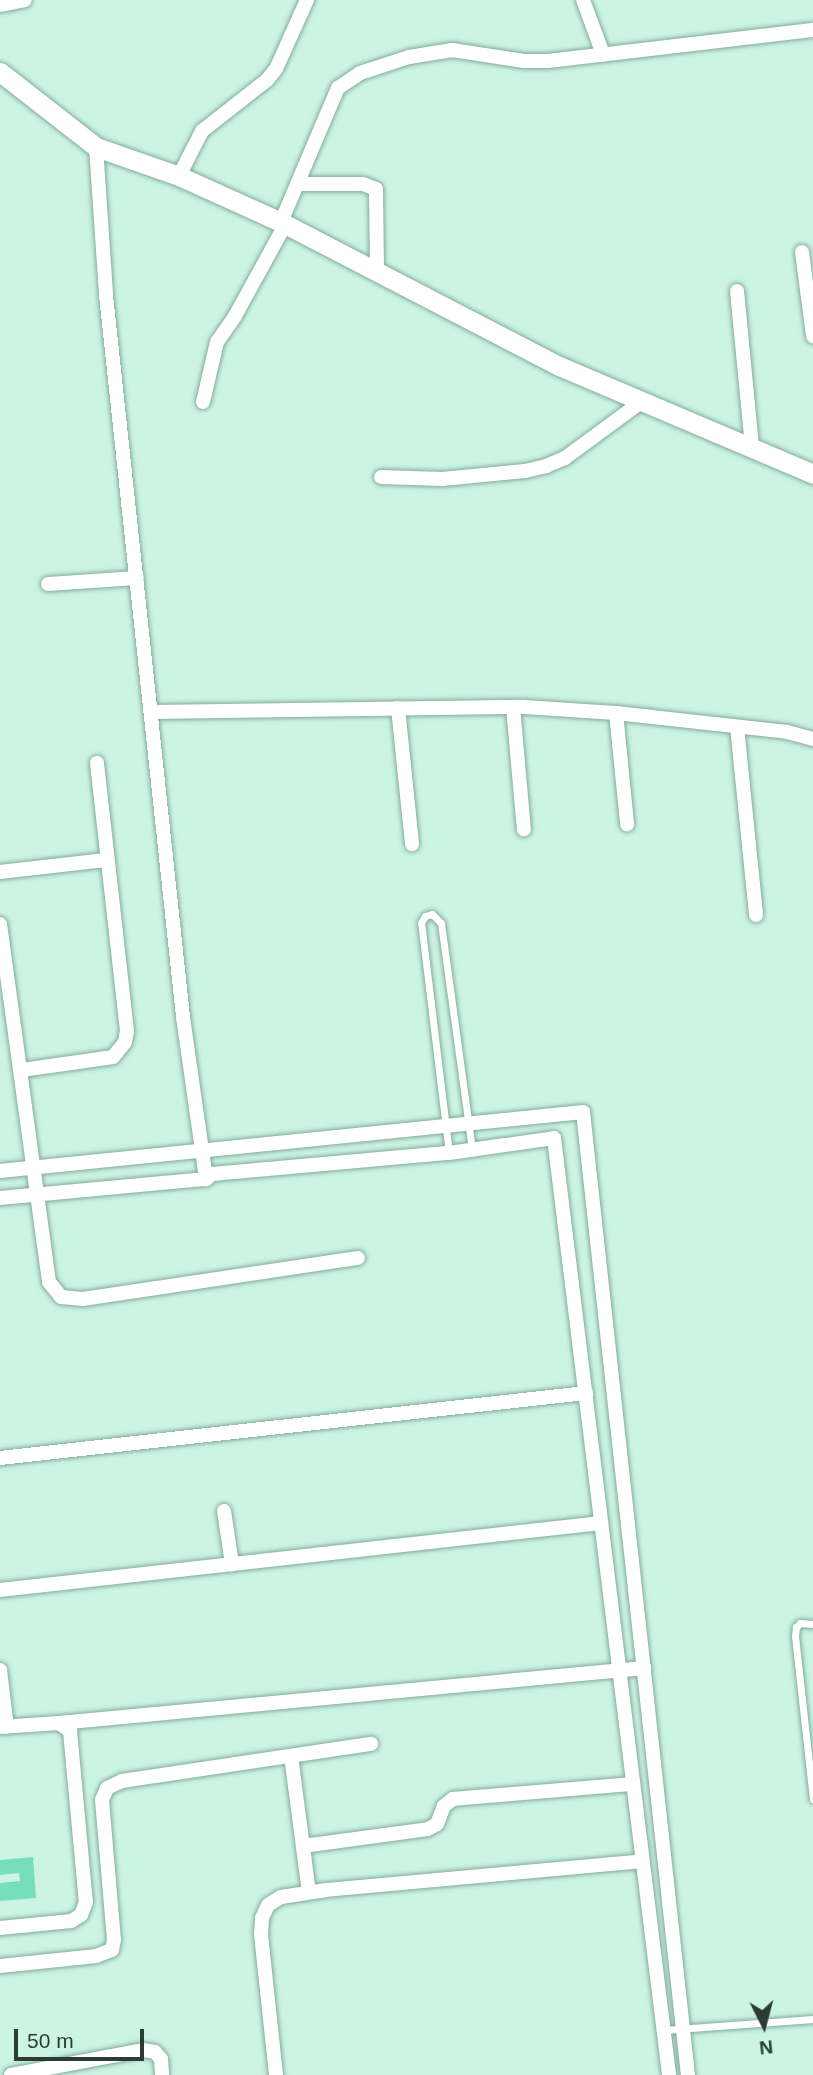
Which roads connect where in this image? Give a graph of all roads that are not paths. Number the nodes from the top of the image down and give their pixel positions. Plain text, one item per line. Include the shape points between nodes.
1 (25, 0) edge
2 (307, 0) edge
3 (583, 0) edge
4 (0, 5) edge
5 (813, 30) edge
6 (603, 54) junction
7 (0, 72) edge
8 (96, 147) junction
9 (179, 176) junction
10 (300, 184) junction
11 (283, 224) junction
12 (802, 252) dead end
13 (377, 272) junction
14 (737, 291) dead end
15 (813, 335) edge
16 (203, 402) dead end
17 (640, 402) junction
18 (752, 448) junction
19 (813, 474) edge
20 (381, 477) dead end
21 (137, 578) junction
22 (48, 584) dead end
23 (513, 707) junction
24 (398, 708) junction
25 (152, 712) junction
26 (616, 713) junction
27 (737, 727) junction
28 (813, 738) edge
29 (97, 763) dead end
30 (627, 824) dead end
31 (524, 830) dead end
32 (412, 844) dead end
33 (105, 860) junction
34 (0, 872) edge
35 (756, 915) dead end
36 (0, 924) edge
37 (22, 1070) junction
38 (467, 1124) junction
39 (445, 1126) junction
40 (472, 1150) junction
41 (202, 1151) junction
42 (449, 1153) junction
43 (33, 1168) junction
44 (0, 1171) edge
45 (206, 1179) junction
46 (35, 1194) junction
47 (0, 1198) edge
48 (358, 1258) dead end
49 (586, 1393) junction
50 (0, 1458) edge
51 (224, 1511) dead end
52 (601, 1523) junction
53 (232, 1564) junction
54 (0, 1590) edge
55 (813, 1623) edge
56 (644, 1668) junction
57 (0, 1670) edge
58 (618, 1671) junction
59 (59, 1723) junction
60 (4, 1727) edge
61 (371, 1744) dead end
62 (292, 1756) junction
63 (632, 1784) junction
64 (813, 1800) edge
65 (303, 1846) junction
66 (642, 1861) junction
67 (309, 1892) junction
68 (0, 1928) edge
69 (0, 1966) edge
70 (813, 2019) edge
71 (683, 2029) junction
72 (664, 2030) junction
73 (11, 2075) edge
74 (162, 2075) edge
75 (276, 2075) edge
76 (669, 2075) edge
77 (688, 2075) edge

1 - 4 street
2 - 9 street via 276,69 202,131
3 - 6 street
5 - 6 street
6 - 10 street via 524,61 452,50 409,57 360,73 338,88
7 - 8 street
8 - 9 street
8 - 21 street via 106,295
9 - 11 street
10 - 11 street
10 - 13 street via 363,184 376,189
11 - 13 street
11 - 16 street via 213,352
12 - 15 street
13 - 17 street via 559,366
14 - 18 street
17 - 18 street
17 - 20 street via 565,458 546,466 442,479
18 - 19 street
21 - 22 street
21 - 25 street
23 - 24 street
23 - 26 street
23 - 31 street
24 - 25 street
24 - 32 street
25 - 41 street via 183,1017
26 - 27 street
26 - 30 street
27 - 28 street
27 - 35 street
29 - 33 street
33 - 34 street
33 - 37 street via 125,1042 113,1057
36 - 37 street
37 - 43 street
38 - 39 street
38 - 39 lane via 441,923 432,914 421,923
38 - 40 lane
38 - 56 street via 583,1112
39 - 41 street
39 - 42 lane
40 - 42 street
40 - 49 street via 554,1138
41 - 43 street
41 - 45 street
42 - 45 street via 212,1174
43 - 44 street
43 - 46 street
45 - 46 street
46 - 47 street
46 - 48 street via 49,1282 61,1297 73,1299
49 - 50 street
49 - 52 street
51 - 53 street
52 - 53 street
52 - 58 street
53 - 54 street
55 - 64 lane via 800,1623 795,1636
56 - 58 street
56 - 71 street
57 - 60 street
58 - 59 street
58 - 63 street
59 - 60 street
59 - 68 street via 70,1731 86,1902 81,1915 71,1922
61 - 62 street
62 - 65 street
62 - 69 street via 122,1781 107,1788 102,1800 112,1950 96,1956
63 - 65 street via 453,1800 444,1806 437,1824 428,1829
63 - 66 street
65 - 67 street
66 - 67 street
66 - 72 street
67 - 75 street via 281,1897 268,1905 262,1918
70 - 71 lane
71 - 72 lane
71 - 77 street
72 - 76 street
73 - 74 street via 144,2050 155,2052 161,2060

